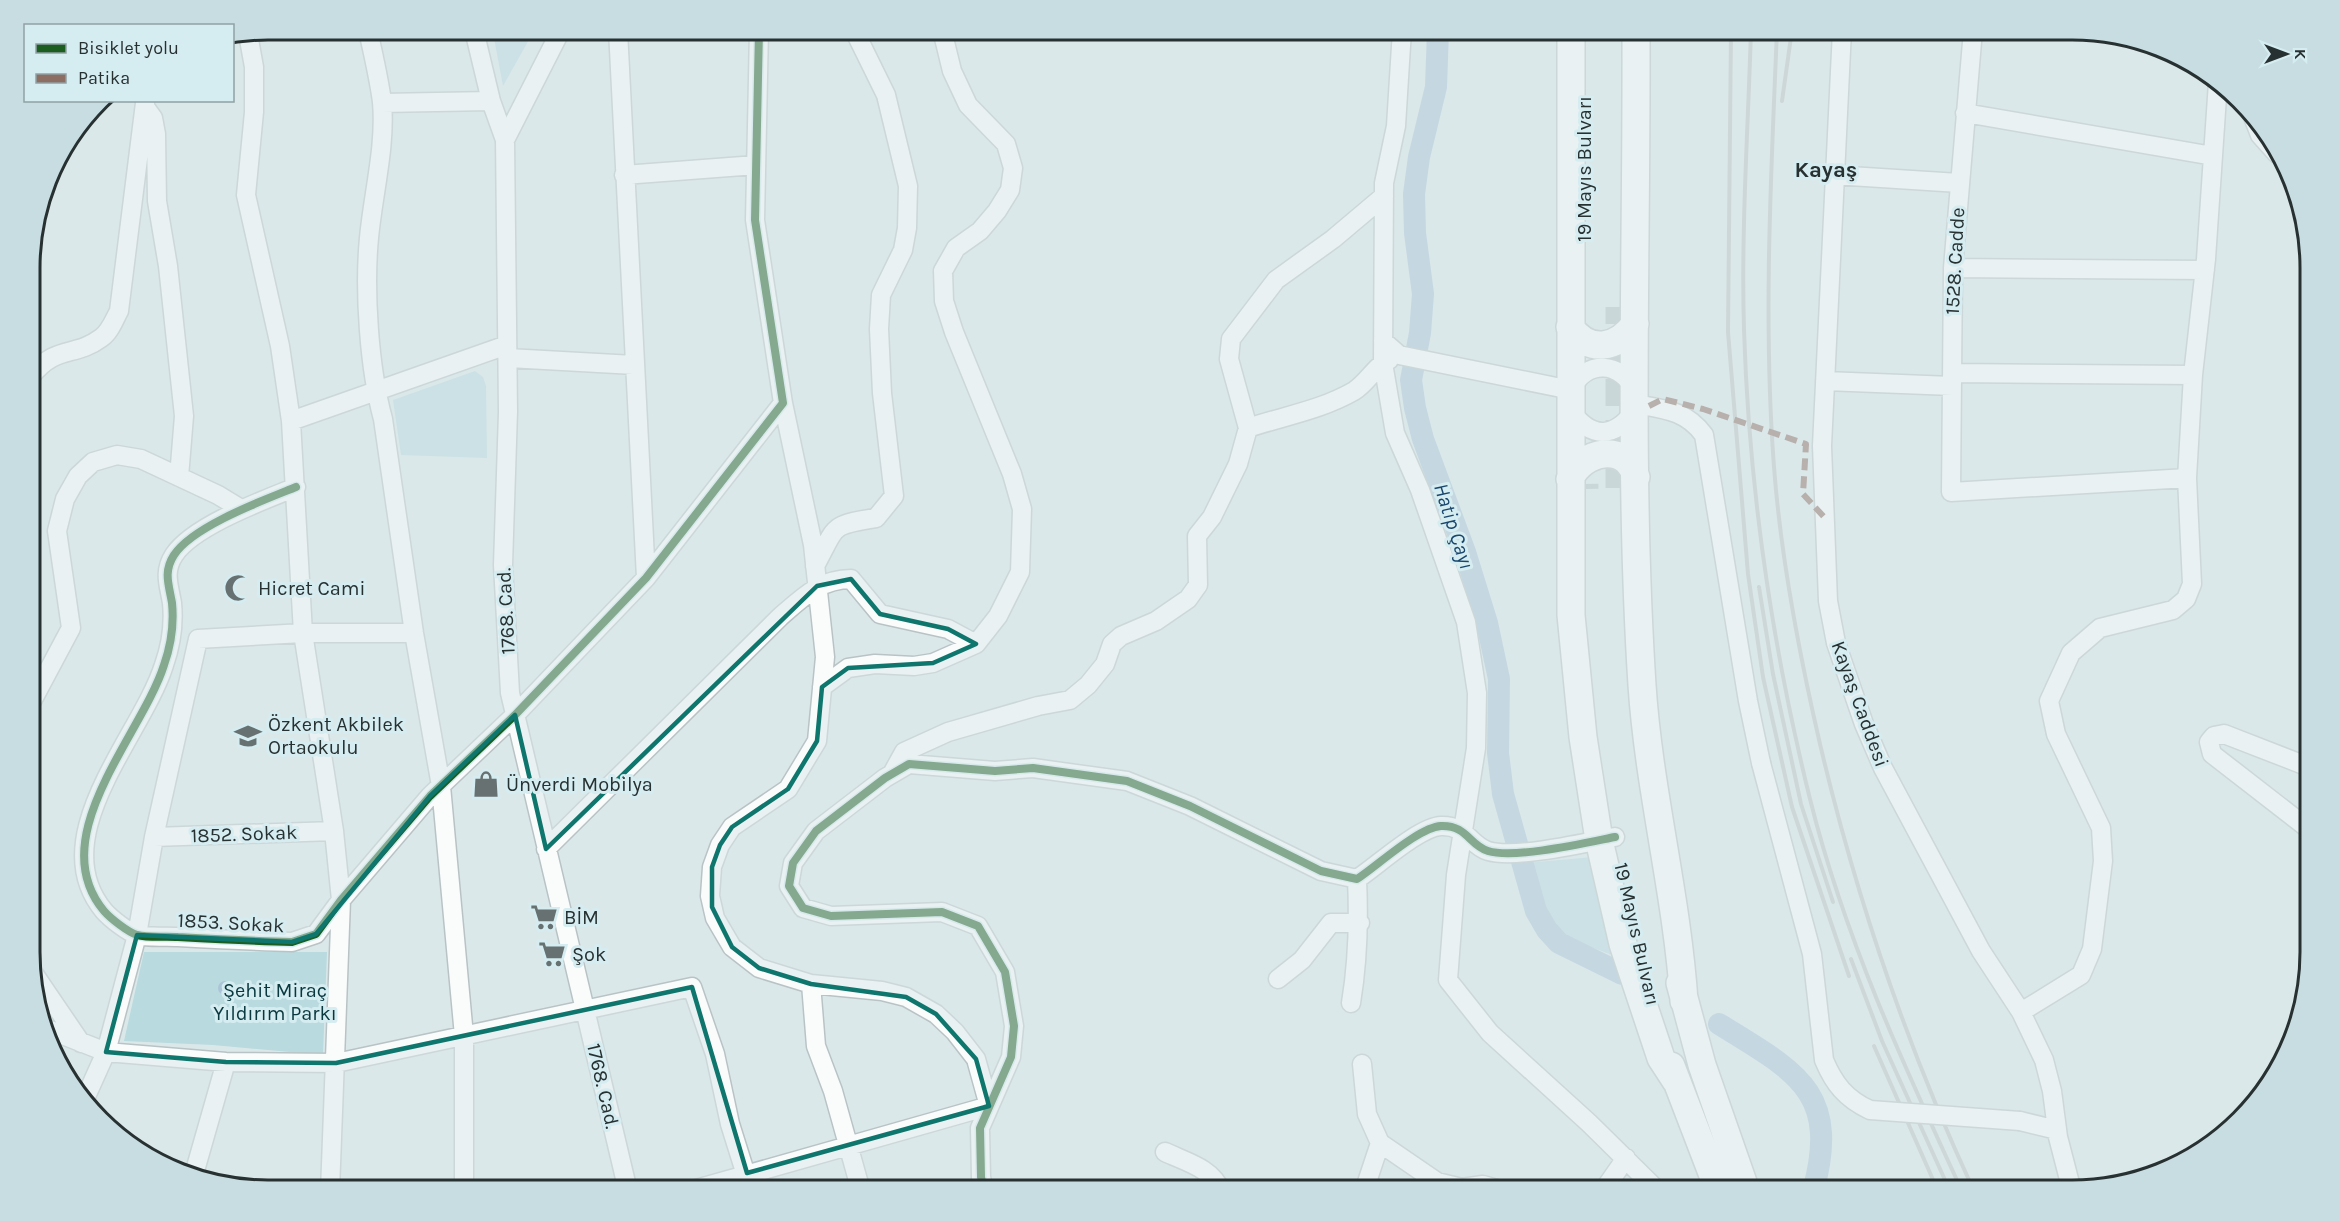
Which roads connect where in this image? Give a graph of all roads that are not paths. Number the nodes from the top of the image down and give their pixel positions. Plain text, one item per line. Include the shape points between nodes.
1 (370, 40) edge
2 (476, 40) edge
3 (556, 40) edge
4 (618, 40) edge
5 (759, 40) edge
6 (859, 40) edge
7 (944, 40) edge
8 (1401, 40) edge
9 (1571, 40) edge
10 (1585, 40) edge
11 (1618, 40) edge
12 (1635, 40) edge
13 (1841, 40) edge
14 (1972, 40) edge
15 (249, 41) edge
16 (2217, 93) edge
17 (491, 101) junction
18 (382, 103) junction
19 (145, 104) edge
20 (1965, 113) junction
21 (505, 140) junction
22 (2212, 156) junction
23 (756, 165) junction
24 (624, 175) junction
25 (1834, 175) junction
26 (1959, 183) junction
27 (1384, 196) junction
28 (1953, 268) junction
29 (2205, 270) junction
30 (1627, 315) junction
31 (1577, 317) junction
32 (507, 352) junction
33 (1399, 359) junction
34 (40, 366) edge
35 (634, 366) junction
36 (2193, 375) junction
37 (1952, 380) junction
38 (1825, 381) junction
39 (375, 391) junction
40 (1571, 401) junction
41 (1635, 402) junction
42 (783, 404) junction
43 (291, 421) junction
44 (1248, 428) junction
45 (179, 477) junction
46 (2187, 478) junction
47 (1627, 482) junction
48 (1578, 484) junction
49 (296, 487) junction
50 (241, 509) junction
51 (815, 566) junction
52 (646, 578) junction
53 (817, 586) junction
54 (303, 633) junction
55 (414, 633) junction
56 (976, 644) junction
57 (822, 687) junction
58 (40, 688) edge
59 (515, 715) junction
60 (2300, 764) edge
61 (892, 774) junction
62 (441, 786) junction
63 (2300, 822) edge
64 (1462, 829) junction
65 (334, 831) junction
66 (154, 837) junction
67 (1607, 839) junction
68 (546, 849) junction
69 (1357, 879) junction
70 (341, 900) junction
71 (1360, 923) junction
72 (137, 935) junction
73 (1634, 954) junction
74 (1278, 979) dead end
75 (811, 984) junction
76 (43, 987) edge
77 (1351, 1003) dead end
78 (585, 1008) junction
79 (2021, 1012) junction
80 (55, 1032) edge
81 (465, 1036) junction
82 (81, 1043) junction
83 (106, 1052) junction
84 (226, 1062) junction
85 (336, 1063) junction
86 (1362, 1064) dead end
87 (1676, 1081) junction
88 (88, 1091) edge
89 (989, 1106) junction
90 (1694, 1129) junction
91 (2057, 1130) junction
92 (1380, 1143) junction
93 (849, 1144) junction
94 (1165, 1152) dead end
95 (1626, 1158) junction
96 (196, 1168) edge
97 (331, 1180) edge
98 (464, 1180) edge
99 (625, 1180) edge
100 (748, 1180) edge
101 (754, 1180) edge
102 (858, 1180) edge
103 (982, 1180) edge
104 (1217, 1180) edge
105 (1368, 1180) edge
106 (1434, 1180) edge
107 (1611, 1180) edge
108 (1647, 1180) edge
109 (1703, 1180) edge
110 (1715, 1180) edge
111 (1742, 1180) edge
112 (2069, 1180) edge

1 - 18 street
2 - 17 street
3 - 21 street, 1768. Cad.
4 - 24 street
5 - 23 street
6 - 51 street via 886,95 908,186 903,250 881,295 879,329 894,496 876,518 836,527
7 - 56 street via 952,71 968,105 1006,144 1013,168 1010,190 997,211 980,231 956,248 943,271 944,301 954,332 1012,474 1022,509 1020,572 998,616
8 - 27 street via 1396,126
9 - 31 highway
10 - 31 highway, 19 Mayıs Bulvarı
11 - 30 highway, 19 Mayıs Bulvarı
12 - 30 highway
13 - 25 street, Kayaş Caddesi
14 - 20 street, 1528. Cadde
15 - 43 street via 254,112 246,195 280,346
16 - 22 street
17 - 18 street
17 - 21 street
18 - 39 street via 369,241
19 - 34 street via 119,311 102,338 61,352
19 - 45 street via 156,134 157,201 184,416
20 - 22 street
20 - 26 street, 1528. Cadde
21 - 32 street, 1768. Cad.
22 - 29 street
23 - 24 street
23 - 42 street via 755,220
24 - 35 street
25 - 26 street
25 - 38 street, Kayaş Caddesi
26 - 28 street, 1528. Cadde
27 - 33 street via 1383,341
27 - 44 street via 1276,280 1231,339 1229,359
28 - 29 street
28 - 37 street, 1528. Cadde
29 - 36 street
30 - 31 highway via 1627,336 1596,346 1577,336
30 - 41 highway, 19 Mayıs Bulvarı
31 - 40 highway
32 - 35 street
32 - 39 street
32 - 59 street, 1768. Cad. via 503,565 510,693
33 - 40 street
33 - 44 street via 1335,400 1302,414
33 - 64 street via 1395,434 1420,490 1466,622 1477,693 1476,748
35 - 52 street
36 - 37 street
36 - 46 street
37 - 38 street
37 - 46 street, 1528. Cadde via 1951,492
38 - 79 street, Kayaş Caddesi via 1823,496 1828,601 1846,676 1905,809 1981,951
39 - 43 street
39 - 55 street via 383,419
40 - 41 street via 1586,428 1606,432 1626,423
40 - 41 street via 1584,373 1604,366 1624,374
40 - 48 highway
41 - 47 highway, 19 Mayıs Bulvarı
41 - 91 street, bridge via 1676,411 1688,417 1704,435 1746,690 1761,763 1809,943 1824,1060 1831,1077 1855,1103 1870,1110 2020,1121
42 - 51 street
42 - 52 street, 1853. Sokak
43 - 49 street
44 - 61 street via 1238,464 1212,517 1197,536 1198,585 1188,599 1148,626 1120,636 1112,644 1105,664 1070,700 948,732 904,752
45 - 50 street
45 - 58 street via 141,459 117,455 93,462 78,476 64,499 57,531 71,628
46 - 79 street via 2192,584 2186,599 2173,610 2100,628 2071,653 2049,701 2056,734 2101,828 2103,861 2092,949 2081,975
47 - 48 highway via 1633,468 1626,459 1605,453 1581,462
47 - 111 highway, 19 Mayıs Bulvarı via 1642,689 1684,1000
48 - 67 highway via 1571,615 1583,737
49 - 50 street
49 - 54 street
50 - 72 street via 193,536 174,554 166,578 172,603 172,636 164,667 99,789 90,816 85,861 92,892 105,913
51 - 53 street
52 - 59 street, 1853. Sokak
53 - 56 street via 836,579 851,579 880,614 948,629
53 - 57 street via 825,657
53 - 68 street via 780,617
54 - 55 street
54 - 65 street
54 - 66 street via 198,639
55 - 62 street
56 - 57 street via 933,663 848,668
57 - 75 street via 817,741 788,789 732,827 720,844 712,867 710,896 719,928 740,955 759,968
59 - 62 street, 1853. Sokak
59 - 68 street, 1768. Cad.
60 - 63 street via 2224,734 2209,742 2212,754
61 - 69 street via 909,764 994,771 1033,768 1127,781 1190,806 1321,871
61 - 89 street via 816,831 793,863 789,886 803,908 831,916 942,912 978,927 1005,972 1014,1026 1011,1057
62 - 70 street, 1853. Sokak
62 - 81 street
64 - 67 street via 1487,850 1517,852
64 - 69 street via 1440,826 1417,834
64 - 95 street via 1448,980 1490,1033
65 - 66 street, 1852. Sokak
65 - 70 street
66 - 72 street
67 - 73 highway
68 - 78 street, 1768. Cad.
69 - 71 street
70 - 72 street, 1853. Sokak via 316,933 292,942
70 - 85 street
71 - 74 street via 1331,923 1302,960
71 - 77 street
72 - 83 street
73 - 87 highway, 19 Mayıs Bulvarı
73 - 87 highway via 1641,998 1661,1058
75 - 89 street via 882,991 906,997 936,1014 976,1059
75 - 93 street via 816,1046
76 - 82 street
78 - 81 street
78 - 99 street, 1768. Cad.
78 - 100 street via 692,987
79 - 91 street, Kayaş Caddesi via 2044,1060
80 - 82 street
81 - 85 street
81 - 98 street
82 - 83 street
83 - 84 street
83 - 88 street
84 - 85 street
84 - 96 street
85 - 97 street
86 - 92 street via 1367,1114
87 - 90 highway, 19 Mayıs Bulvarı
89 - 93 street
89 - 103 street via 980,1128
90 - 109 street
90 - 110 highway, 19 Mayıs Bulvarı
91 - 112 street, Kayaş Caddesi
92 - 105 street
92 - 106 street
93 - 101 street
93 - 102 street
94 - 104 street
95 - 107 street
95 - 108 street

